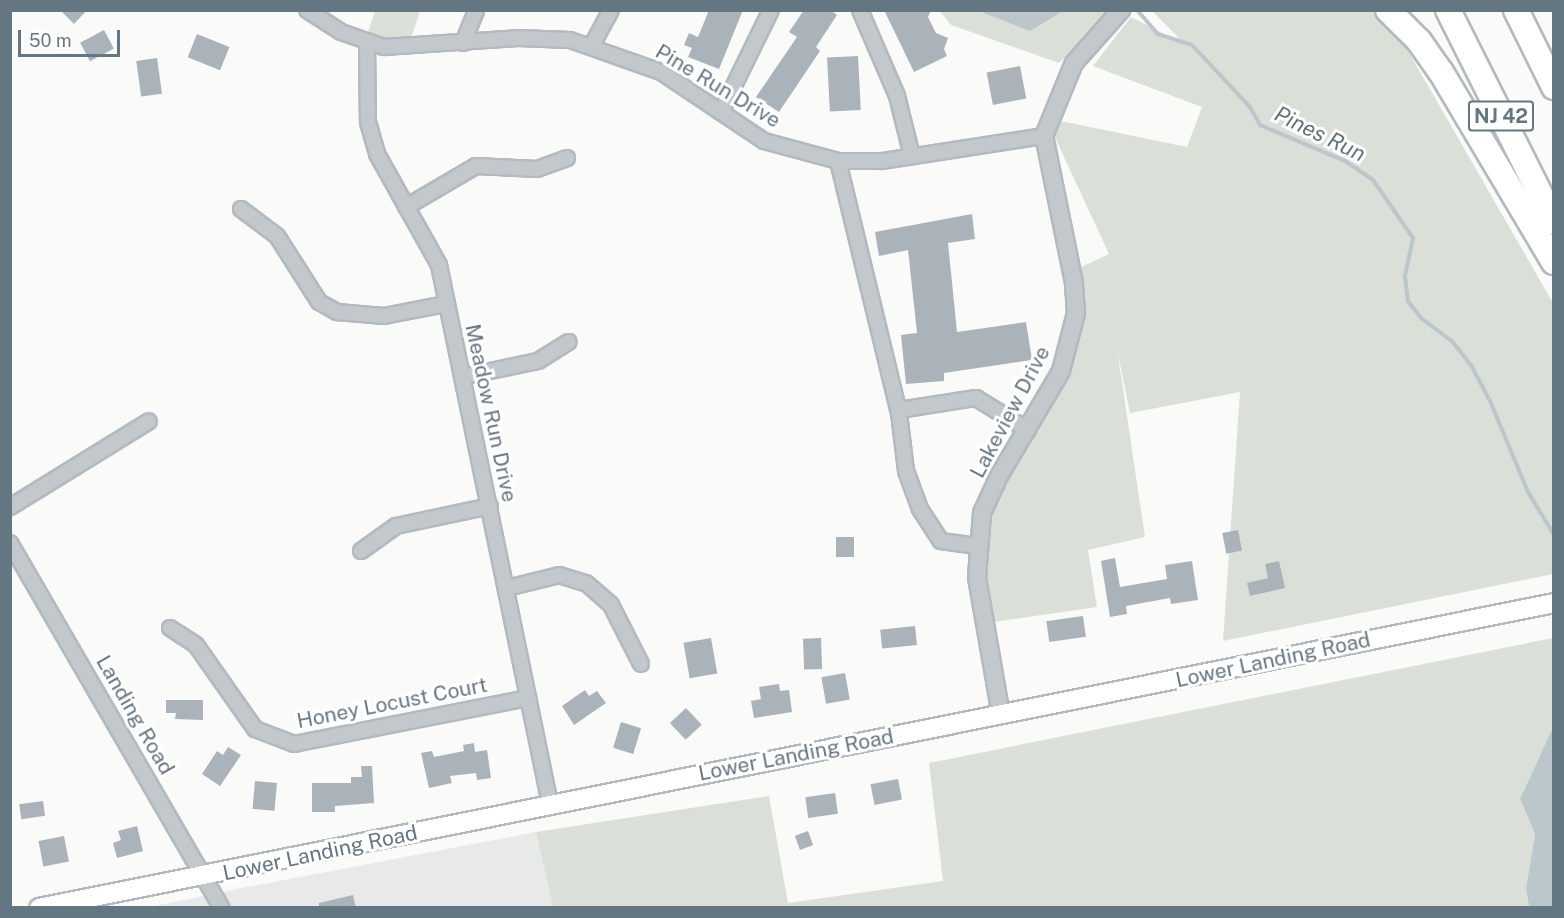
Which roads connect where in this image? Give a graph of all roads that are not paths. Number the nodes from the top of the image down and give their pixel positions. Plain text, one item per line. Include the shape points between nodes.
1 (307, 10) edge
2 (476, 10) edge
3 (611, 10) edge
4 (771, 10) edge
5 (860, 10) edge
6 (1121, 10) edge
7 (1388, 10) edge
8 (1448, 10) edge
9 (1516, 10) edge
10 (368, 43) junction
11 (463, 43) junction
12 (591, 47) junction
13 (1554, 87) edge
14 (721, 112) junction
15 (1044, 136) junction
16 (912, 156) junction
17 (567, 158) dead end
18 (838, 161) junction
19 (406, 207) junction
20 (241, 209) dead end
21 (1554, 222) edge
22 (1554, 262) edge
23 (446, 304) junction
24 (569, 342) dead end
25 (462, 377) junction
26 (898, 410) junction
27 (149, 421) dead end
28 (1028, 430) junction
29 (490, 506) junction
30 (10, 507) edge
31 (10, 543) edge
32 (977, 546) junction
33 (361, 551) dead end
34 (507, 588) junction
35 (1554, 603) edge
36 (170, 628) dead end
37 (641, 664) dead end
38 (529, 698) junction
39 (1001, 715) junction
40 (550, 804) junction
41 (205, 877) junction
42 (39, 908) edge
43 (222, 908) edge

1 - 10 street, Pine Run Drive
2 - 11 street
3 - 12 street
4 - 14 street
5 - 16 street via 897,96
6 - 15 street via 1074,63
7 - 22 highway via 1435,62
8 - 21 highway, NJ 42
9 - 13 highway, NJ 42
10 - 11 street, Pine Run Drive via 407,48
10 - 19 street, Meadow Run Drive via 368,122 377,154
11 - 12 street, Pine Run Drive via 548,38
12 - 14 street, Pine Run Drive via 661,72
14 - 18 street, Pine Run Drive via 764,141
15 - 16 street, Pine Run Drive
15 - 28 street, Lakeview Drive via 1074,283 1076,313 1061,371
16 - 18 street, Pine Run Drive via 860,163
17 - 19 street via 537,169 476,166
18 - 26 street
19 - 23 street, Meadow Run Drive via 439,266
20 - 23 street via 277,236 319,302 337,312 384,316
23 - 25 street, Meadow Run Drive
24 - 25 street via 538,361
25 - 29 street, Meadow Run Drive
26 - 28 street via 976,398
26 - 32 street via 906,471 920,509 941,540
27 - 30 street
28 - 32 street, Lakeview Drive via 982,513
29 - 33 street via 396,526
29 - 34 street, Meadow Run Drive
31 - 41 street, Landing Road
32 - 39 street, Lakeview Drive via 983,616
34 - 37 street via 559,575 601,592
34 - 38 street, Meadow Run Drive
35 - 39 main road, Lower Landing Road
36 - 38 street, Honey Locust Court via 196,645 255,729 294,744
38 - 40 street, Meadow Run Drive
39 - 40 main road, Lower Landing Road
40 - 41 main road, Lower Landing Road
41 - 42 main road, Lower Landing Road
41 - 43 street, Landing Road

